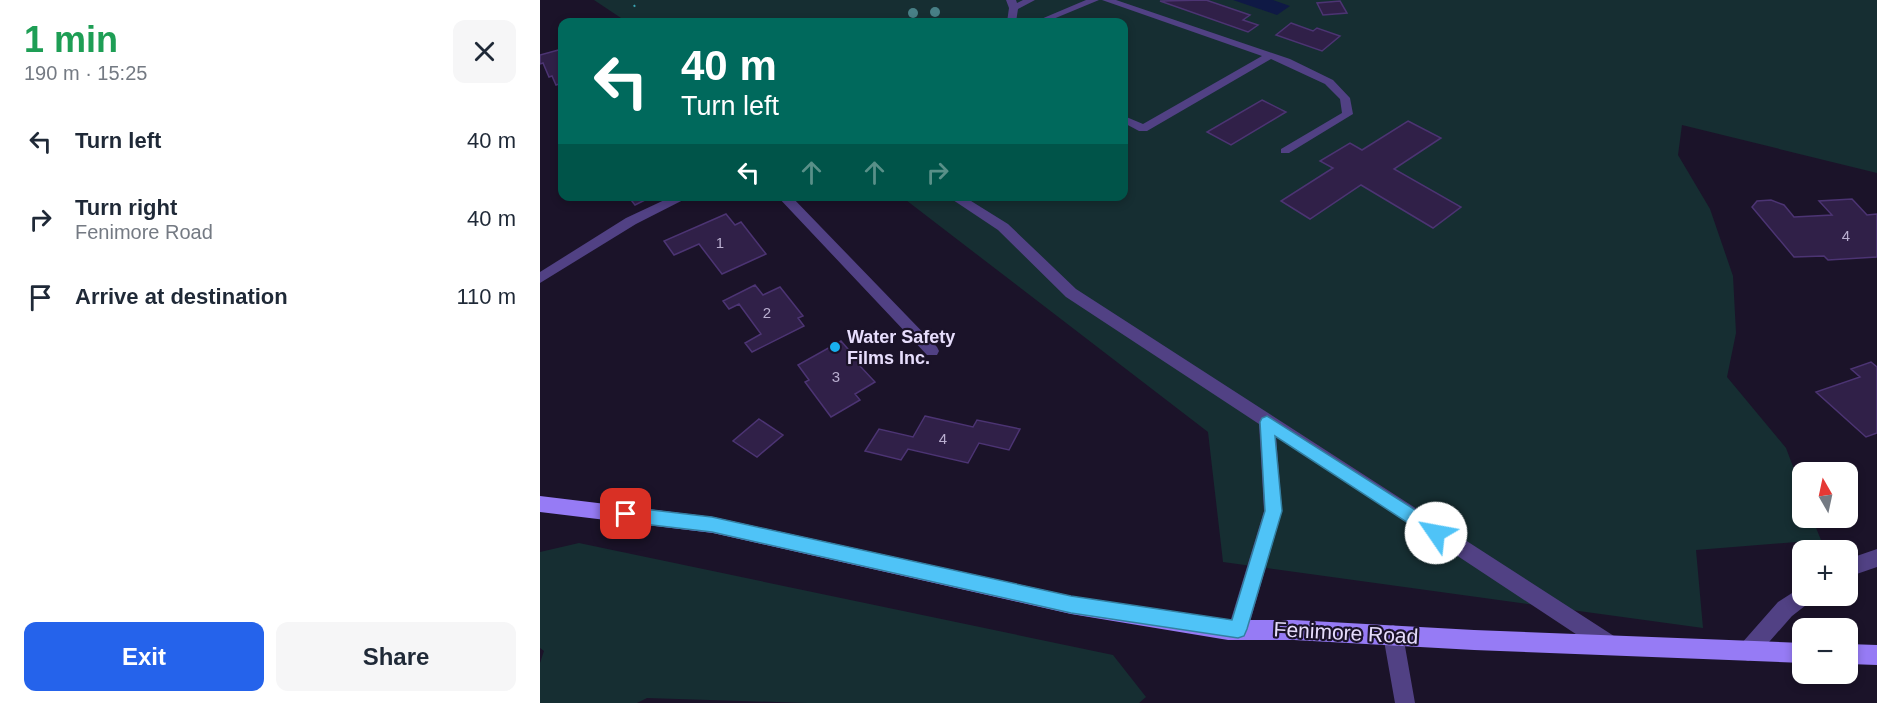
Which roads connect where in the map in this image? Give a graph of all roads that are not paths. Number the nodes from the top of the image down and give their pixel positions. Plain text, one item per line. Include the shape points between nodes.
1 (1030, 0) edge
2 (1094, 0) edge
3 (1107, 0) edge
4 (1012, 4) edge
5 (1049, 18) edge
6 (1270, 56) junction
7 (1128, 120) edge
8 (1285, 151) dead end
9 (674, 201) edge
10 (788, 201) edge
11 (961, 201) edge
12 (540, 278) edge
13 (932, 351) dead end
14 (1267, 422) junction
15 (540, 504) edge
16 (1877, 558) edge
17 (1858, 565) edge
18 (1792, 604) edge
19 (1238, 629) junction
20 (1393, 635) junction
21 (1610, 645) junction
22 (1748, 651) junction
23 (1792, 653) edge
24 (1858, 654) edge
25 (1877, 655) edge
26 (1405, 703) edge

1 - 4 street
2 - 5 street
3 - 6 street
6 - 7 street via 1143,129
6 - 8 street via 1329,82 1345,98 1348,114
9 - 12 street via 632,221
10 - 13 street
11 - 14 street via 1003,227 1071,293
14 - 19 street via 1274,511
14 - 21 street
15 - 19 street, Fenimore Road via 712,525 1071,605
16 - 17 street
18 - 22 street
19 - 20 street, Fenimore Road
20 - 21 street, Fenimore Road
20 - 26 street
21 - 22 street, Fenimore Road
22 - 23 street, Fenimore Road
24 - 25 street

